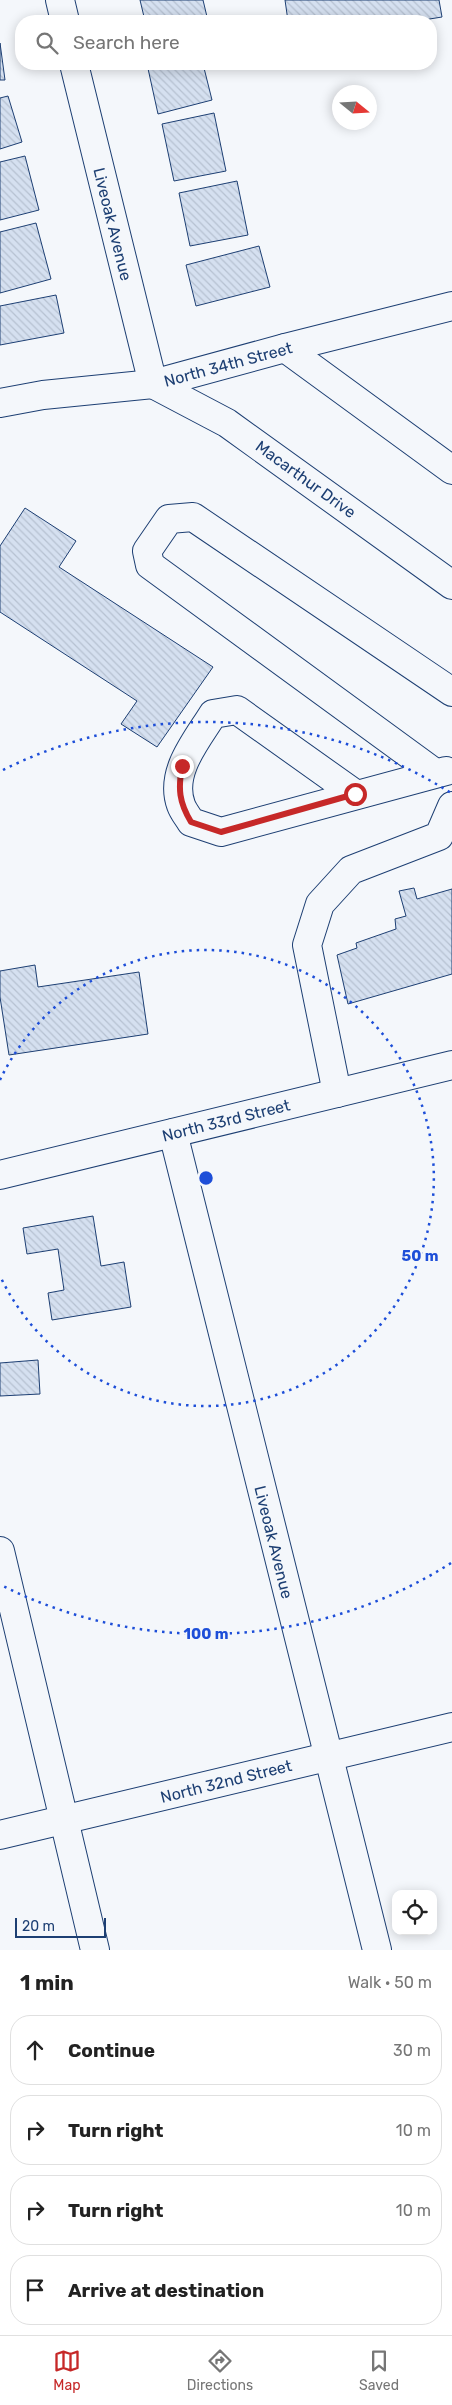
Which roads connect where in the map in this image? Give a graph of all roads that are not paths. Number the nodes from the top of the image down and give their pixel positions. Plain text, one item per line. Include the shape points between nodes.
1 (60, 0) edge
2 (64, 15) edge
3 (75, 70) edge
4 (452, 306) edge
5 (285, 348) junction
6 (153, 384) junction
7 (0, 403) edge
8 (452, 470) edge
9 (452, 585) edge
10 (452, 692) edge
11 (443, 771) edge
12 (355, 794) junction
13 (452, 806) edge
14 (452, 1066) edge
15 (337, 1094) junction
16 (173, 1133) junction
17 (0, 1175) edge
18 (0, 1551) edge
19 (452, 1726) edge
20 (327, 1757) junction
21 (65, 1820) junction
22 (0, 1835) edge
23 (95, 1950) edge
24 (377, 1950) edge

1 - 2 street
3 - 6 street, Liveoak Avenue
4 - 5 street, North 34th Street
5 - 6 street, North 34th Street
5 - 8 street
6 - 7 street, North 34th Street via 43,395
6 - 9 street, Macarthur Drive via 228,423
10 - 11 street via 193,517 169,519 147,551 150,565
11 - 12 street
12 - 12 street via 237,710 213,714 182,766 179,780 181,805 191,822 221,832
13 - 15 street via 439,836 351,870 320,904 307,945
14 - 15 street, North 33rd Street
15 - 16 street, North 33rd Street
16 - 17 street, North 33rd Street
16 - 20 street, Liveoak Avenue
18 - 21 street
19 - 20 street, North 32nd Street
20 - 21 street, North 32nd Street
20 - 24 street, Liveoak Avenue
21 - 22 street, North 32nd Street
21 - 23 street

